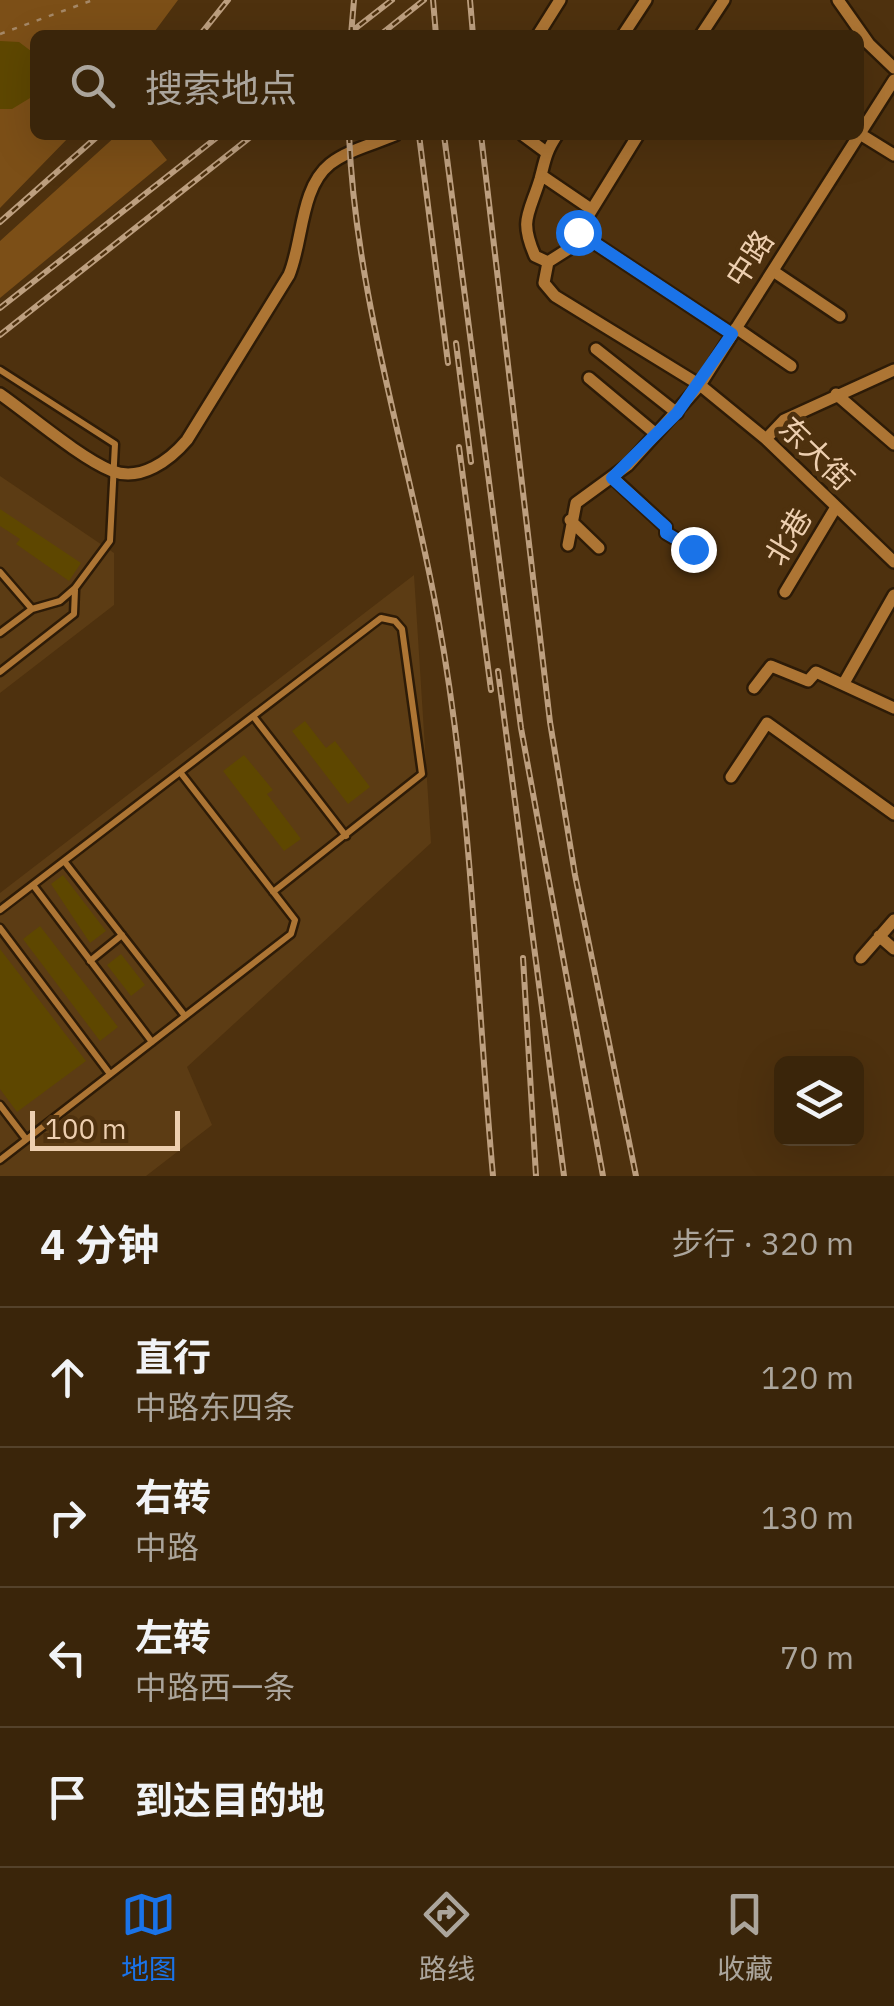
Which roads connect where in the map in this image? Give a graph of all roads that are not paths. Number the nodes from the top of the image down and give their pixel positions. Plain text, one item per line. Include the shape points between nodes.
1 (560, 0) edge
2 (646, 0) edge
3 (724, 0) edge
4 (838, 0) edge
5 (541, 30) edge
6 (626, 30) edge
7 (705, 30) edge
8 (859, 30) edge
9 (864, 37) edge
10 (894, 68) edge
11 (894, 80) edge
12 (864, 128) edge
13 (864, 136) edge
14 (385, 140) edge
15 (530, 140) edge
16 (554, 140) edge
17 (635, 140) edge
18 (856, 140) edge
19 (546, 152) junction
20 (894, 155) edge
21 (541, 175) junction
22 (590, 208) junction
23 (578, 232) junction
24 (548, 262) junction
25 (773, 271) junction
26 (840, 316) dead end
27 (734, 331) junction
28 (596, 349) dead end
29 (792, 366) dead end
30 (0, 370) edge
31 (894, 370) edge
32 (589, 378) dead end
33 (700, 385) junction
34 (0, 394) edge
35 (836, 394) junction
36 (677, 413) junction
37 (656, 434) junction
38 (766, 439) junction
39 (894, 444) edge
40 (113, 472) junction
41 (612, 478) junction
42 (836, 507) junction
43 (570, 520) junction
44 (568, 545) dead end
45 (599, 548) dead end
46 (693, 549) dead end
47 (894, 562) edge
48 (0, 572) edge
49 (75, 588) junction
50 (785, 592) dead end
51 (894, 595) edge
52 (32, 609) junction
53 (0, 633) edge
54 (0, 672) edge
55 (844, 683) junction
56 (754, 688) dead end
57 (894, 708) edge
58 (253, 716) junction
59 (180, 772) junction
60 (731, 776) dead end
61 (894, 814) edge
62 (346, 836) junction
63 (64, 861) junction
64 (33, 885) junction
65 (273, 892) junction
66 (0, 910) edge
67 (894, 920) edge
68 (0, 928) edge
69 (122, 935) junction
70 (879, 936) junction
71 (894, 949) edge
72 (862, 958) dead end
73 (90, 961) junction
74 (185, 1016) junction
75 (152, 1042) junction
76 (110, 1074) junction
77 (0, 1106) edge
78 (26, 1139) junction
79 (0, 1160) edge

1 - 5 street
2 - 6 street
3 - 7 street
4 - 8 street
9 - 10 street
11 - 12 street, 中路
13 - 20 street
14 - 40 street via 326,167 307,203 289,275 187,440 169,460 139,472
15 - 19 street
16 - 19 street
17 - 22 street
18 - 25 street, 中路
19 - 21 street
21 - 22 street
21 - 24 street via 524,232 535,256
22 - 23 street
23 - 24 street
23 - 27 street
24 - 33 street, 东大街 via 544,283 555,296
25 - 26 street
25 - 27 street, 中路
27 - 29 street
27 - 33 street, 中路
28 - 36 street
30 - 40 lane via 115,444
31 - 35 street
32 - 37 street
33 - 36 street, 中路
33 - 38 street, 东大街
34 - 40 street
35 - 38 street via 784,420
35 - 39 street
36 - 37 street, 中路
37 - 41 street, 中路
38 - 42 street, 东大街
40 - 49 lane via 110,540
41 - 43 street, 中路 via 576,503
41 - 46 street via 666,533
42 - 47 street, 东大街
42 - 50 street, 北巷
43 - 44 street
43 - 45 street
48 - 52 lane
49 - 52 lane via 60,601
49 - 54 lane via 74,614
51 - 55 street
52 - 53 lane
55 - 56 street via 816,672 808,681 771,666
55 - 57 street
58 - 59 lane
58 - 62 lane
58 - 62 lane via 380,618 402,630 422,774
59 - 63 lane
59 - 65 lane
60 - 61 street via 767,723
62 - 65 lane
63 - 64 lane
63 - 69 lane
64 - 66 lane
64 - 73 lane
65 - 74 lane via 294,920 291,934
67 - 70 street
68 - 76 lane
69 - 73 lane
69 - 74 lane
70 - 71 street
70 - 72 street
73 - 75 lane
74 - 75 lane
75 - 76 lane
76 - 78 lane
77 - 78 lane
78 - 79 lane

